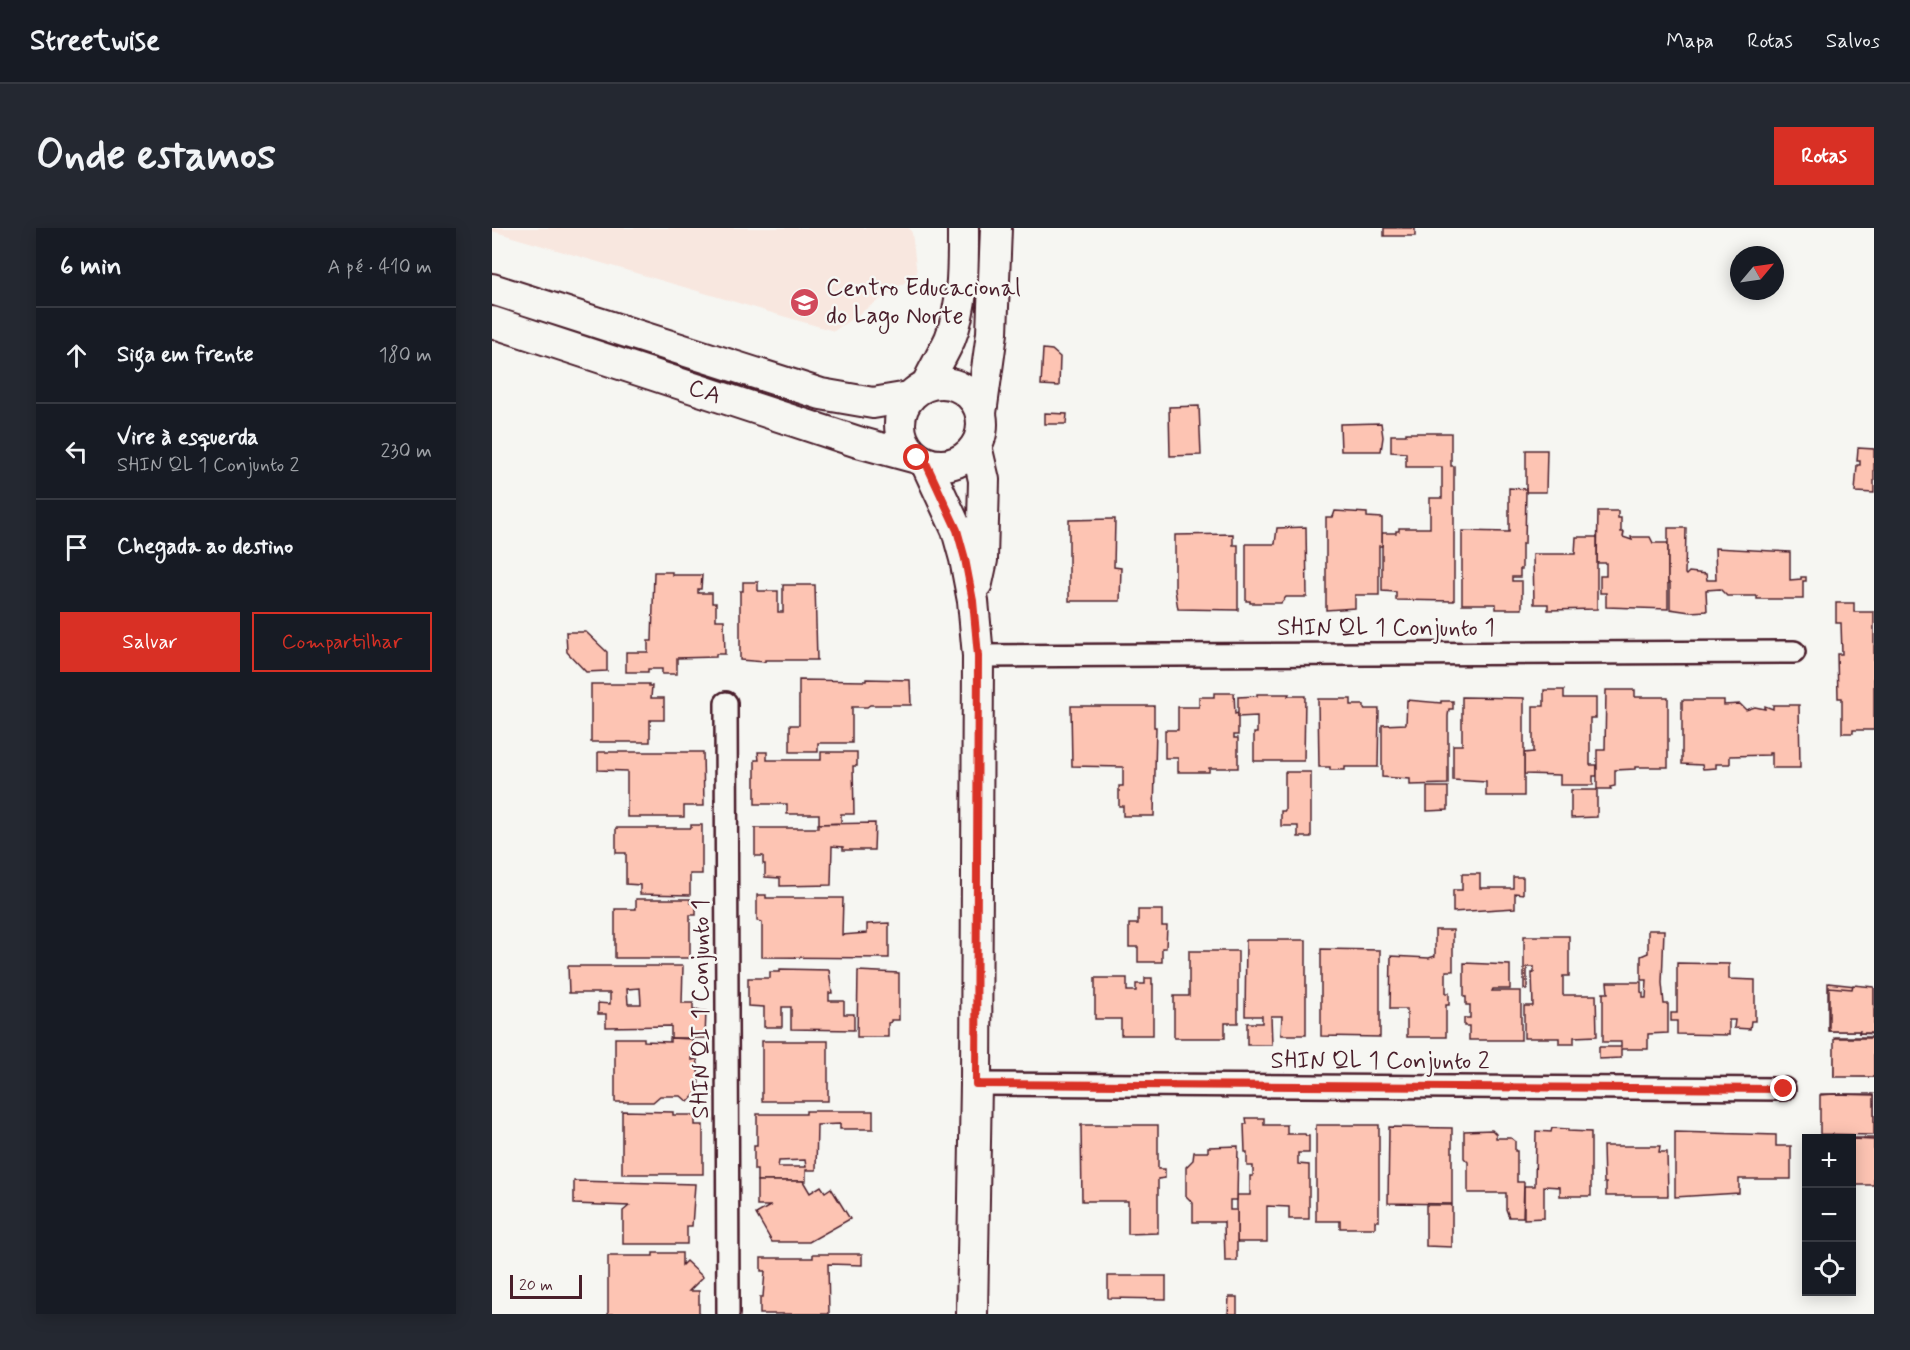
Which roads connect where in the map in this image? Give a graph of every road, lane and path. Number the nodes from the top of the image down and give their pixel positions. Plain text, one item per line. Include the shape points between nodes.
1 (963, 228) edge
2 (996, 228) edge
3 (492, 289) edge
4 (492, 322) edge
5 (918, 391) junction
6 (981, 413) junction
7 (976, 446) junction
8 (922, 460) junction
9 (973, 601) junction
10 (1794, 652) dead end
11 (978, 656) junction
12 (726, 703) dead end
13 (976, 1084) junction
14 (1784, 1089) dead end
15 (728, 1314) edge
16 (972, 1314) edge

1 - 5 street via 963,270 951,337
2 - 6 street via 992,333
3 - 5 street, CA via 821,394 873,403
4 - 8 street, CA
5 - 6 street via 949,383 969,393
5 - 8 street via 902,407 899,429 908,450
6 - 7 street
7 - 8 street via 960,461 938,465
7 - 9 street via 984,480 982,561
8 - 9 street via 957,530
9 - 11 street
10 - 11 street, SHIN QL 1 Conjunto 1
11 - 13 street
12 - 15 street, SHIN QI 1 Conjunto 1
13 - 14 street, SHIN QL 1 Conjunto 2
13 - 16 street

